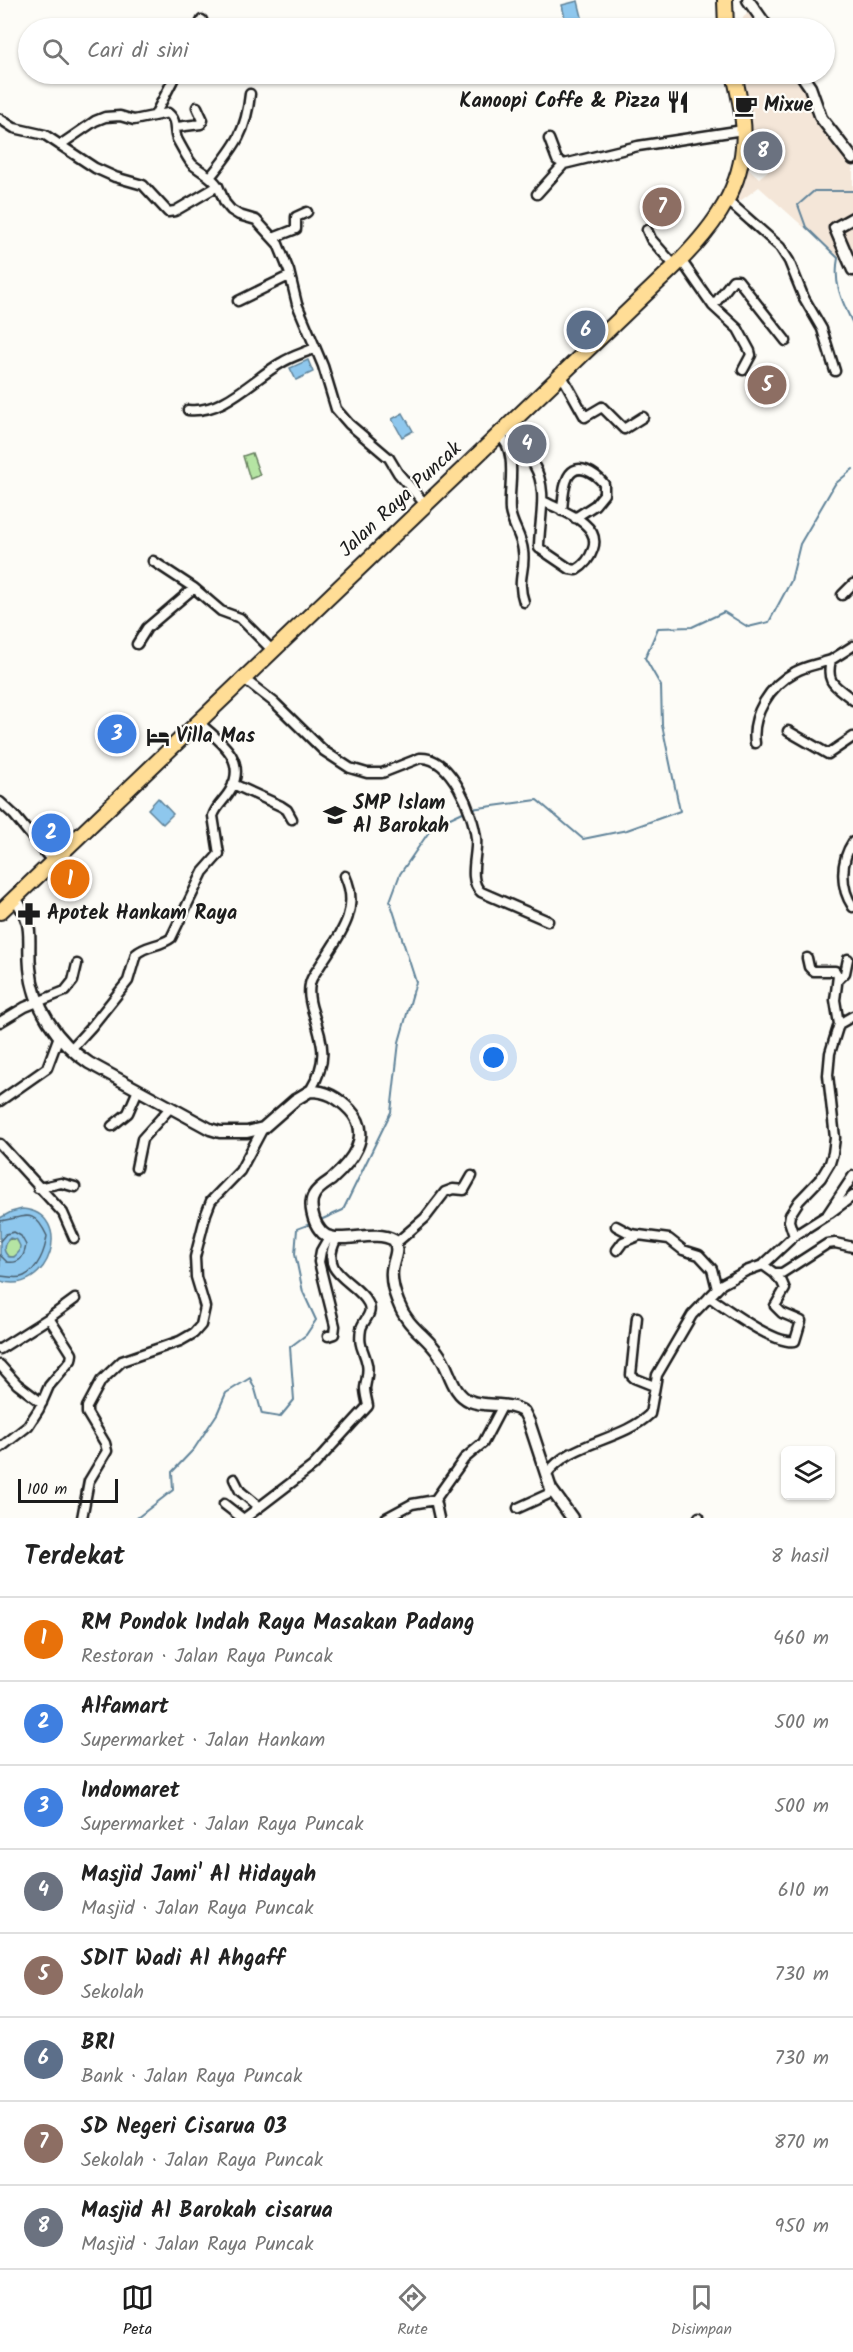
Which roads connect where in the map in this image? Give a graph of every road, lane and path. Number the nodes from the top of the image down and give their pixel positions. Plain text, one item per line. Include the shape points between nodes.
1 (725, 0) edge
2 (748, 0) edge
3 (726, 18) edge
4 (761, 18) edge
5 (171, 84) edge
6 (736, 84) edge
7 (808, 84) edge
8 (250, 94) dead end
9 (197, 107) dead end
10 (155, 115) junction
11 (0, 119) edge
12 (177, 127) junction
13 (743, 130) junction
14 (549, 139) dead end
15 (60, 145) junction
16 (853, 159) edge
17 (564, 164) junction
18 (211, 176) junction
19 (218, 186) junction
20 (537, 194) dead end
21 (728, 200) junction
22 (307, 212) dead end
23 (853, 218) edge
24 (647, 230) dead end
25 (273, 238) junction
26 (678, 263) junction
27 (853, 270) edge
28 (289, 276) junction
29 (238, 301) dead end
30 (713, 306) junction
31 (786, 341) dead end
32 (315, 348) junction
33 (743, 370) dead end
34 (835, 371) dead end
35 (561, 374) junction
36 (189, 410) dead end
37 (643, 417) dead end
38 (502, 431) junction
39 (543, 501) junction
40 (425, 504) junction
41 (562, 511) junction
42 (574, 518) junction
43 (153, 561) dead end
44 (853, 584) edge
45 (194, 588) junction
46 (842, 595) dead end
47 (524, 602) dead end
48 (137, 644) dead end
49 (853, 646) edge
50 (272, 650) junction
51 (831, 660) junction
52 (243, 678) junction
53 (853, 700) edge
54 (197, 722) junction
55 (788, 731) dead end
56 (853, 737) edge
57 (755, 743) dead end
58 (233, 784) junction
59 (0, 802) edge
60 (292, 819) dead end
61 (853, 842) edge
62 (52, 861) junction
63 (345, 876) dead end
64 (14, 897) junction
65 (853, 907) edge
66 (0, 912) edge
67 (548, 921) dead end
68 (807, 958) dead end
69 (848, 959) dead end
70 (77, 964) dead end
71 (838, 980) junction
72 (38, 1003) junction
73 (853, 1016) edge
74 (0, 1022) edge
75 (839, 1024) junction
76 (59, 1036) junction
77 (71, 1049) junction
78 (138, 1090) junction
79 (310, 1090) junction
80 (0, 1101) edge
81 (170, 1108) junction
82 (112, 1126) dead end
83 (263, 1128) junction
84 (0, 1144) edge
85 (136, 1168) dead end
86 (472, 1176) dead end
87 (853, 1176) edge
88 (75, 1187) dead end
89 (39, 1188) junction
90 (853, 1196) edge
91 (827, 1215) junction
92 (616, 1226) dead end
93 (640, 1236) junction
94 (795, 1236) junction
95 (74, 1238) dead end
96 (332, 1238) junction
97 (396, 1243) junction
98 (853, 1247) edge
99 (617, 1250) dead end
100 (763, 1265) junction
101 (774, 1273) junction
102 (717, 1289) junction
103 (709, 1297) junction
104 (75, 1299) dead end
105 (637, 1317) dead end
106 (49, 1318) junction
107 (328, 1336) dead end
108 (0, 1349) edge
109 (0, 1365) edge
110 (654, 1386) junction
111 (42, 1403) junction
112 (503, 1405) junction
113 (0, 1448) edge
114 (546, 1474) junction
115 (234, 1479) dead end
116 (553, 1492) junction
117 (435, 1500) junction
118 (224, 1504) dead end
119 (258, 1506) junction
120 (518, 1508) dead end
121 (82, 1518) edge
122 (243, 1518) edge
123 (386, 1518) edge
124 (438, 1518) edge
125 (572, 1518) edge

1 - 3 highway
2 - 4 main road
5 - 10 street
6 - 13 highway, Jalan Raya Puncak
7 - 16 main road via 821,118
8 - 18 street via 244,128
9 - 12 street via 203,122
10 - 12 street via 170,114
10 - 15 street via 134,120 105,117
11 - 15 street via 14,128 45,135
12 - 18 street via 176,136 191,162
13 - 17 street via 638,146
13 - 21 highway, Jalan Raya Puncak via 743,148
14 - 17 street via 558,162
15 - 19 street via 95,168 145,187 168,212
17 - 20 street
18 - 19 street
19 - 25 street via 231,210 256,220
21 - 26 highway, Jalan Raya Puncak via 717,219
21 - 34 street via 786,254 822,329
22 - 25 street via 296,217 296,229
23 - 27 main road via 835,228
24 - 26 street via 655,244
25 - 28 street
26 - 30 street
26 - 35 highway, Jalan Raya Puncak
28 - 29 street
28 - 32 street
30 - 31 street via 733,280 738,280
30 - 33 street via 738,329 750,351
32 - 36 street via 282,362 216,406
32 - 40 street via 338,412 389,458
35 - 37 street via 585,417 602,407 624,429
35 - 38 highway, Jalan Raya Puncak
38 - 39 street via 537,470
38 - 40 highway, Jalan Raya Puncak
38 - 47 street via 509,455 510,513 524,551 519,584
39 - 41 street
39 - 42 street via 539,548 574,571 587,561 595,540 590,528
40 - 50 highway, Jalan Raya Puncak
41 - 42 street
41 - 42 street via 569,475 576,470 590,471 604,484 604,494
43 - 45 street
44 - 46 street
45 - 48 street via 147,628
45 - 50 street via 222,611 240,618
49 - 51 street
50 - 52 highway, Jalan Raya Puncak
51 - 53 street via 830,680
51 - 57 street via 795,672 771,692 756,720
52 - 54 highway, Jalan Raya Puncak
52 - 67 street via 324,751 350,768 382,773 414,759 431,759 443,767 453,778 469,813 476,840 477,888
54 - 58 street via 233,757
54 - 62 highway, Jalan Raya Puncak
55 - 56 street via 828,754
58 - 60 street via 281,806
58 - 77 street via 213,816 219,854 203,872 171,938 138,952 128,981
59 - 62 street
61 - 65 street via 844,869 847,895
62 - 64 highway, Jalan Raya Puncak
63 - 79 street via 351,898 346,927 309,986 324,1055
64 - 66 highway, Jalan Raya Puncak
64 - 72 main road via 29,924 30,975
68 - 71 street via 811,969 835,971
69 - 71 street via 845,973
70 - 72 street via 67,989
71 - 75 street via 835,1006
72 - 74 street
72 - 76 main road
73 - 75 street
75 - 94 street via 829,1064 833,1153 821,1178 791,1212 789,1221
76 - 77 main road
76 - 80 street via 43,1073
77 - 78 main road
78 - 81 main road
78 - 82 street via 128,1113
79 - 83 main road
79 - 96 main road via 338,1099 355,1117 360,1134 347,1164 314,1196 312,1212 318,1228
81 - 83 main road via 214,1131
81 - 85 street via 142,1139
83 - 121 street via 240,1172 211,1201 206,1214 195,1257 196,1277 205,1306 201,1325 180,1341 122,1361 101,1381 87,1407 107,1448 89,1481
84 - 89 street
86 - 97 street via 464,1190 453,1189 443,1194 425,1218
87 - 91 street
88 - 89 street via 61,1183
89 - 95 street via 63,1213
90 - 91 street
91 - 94 street
92 - 93 street
93 - 99 street via 623,1242
93 - 102 street via 663,1237 699,1255 712,1269
94 - 100 street
96 - 97 main road via 369,1234 388,1237
96 - 107 street via 321,1251 319,1262 335,1326 334,1334
96 - 119 street via 334,1269 370,1309 361,1328 360,1346 367,1365 368,1405 313,1466
97 - 112 main road via 393,1285 407,1320 439,1354 454,1386 464,1397 471,1402
98 - 101 street via 827,1244 786,1272
100 - 101 street
100 - 102 street via 739,1274
101 - 103 street via 785,1289 776,1307 801,1321 796,1340 785,1341 759,1329
102 - 103 street
103 - 110 street via 687,1322
104 - 106 street
105 - 110 street via 631,1375
106 - 108 street
106 - 111 street via 72,1356 49,1386
109 - 111 street
110 - 114 street via 650,1414 644,1420 570,1454
111 - 113 street via 28,1426
112 - 114 main road via 525,1414
112 - 117 street via 483,1443 464,1459
114 - 116 main road
115 - 119 street via 240,1491
116 - 120 street
116 - 125 main road
117 - 123 street via 412,1504
117 - 124 street
118 - 122 street
119 - 122 street

